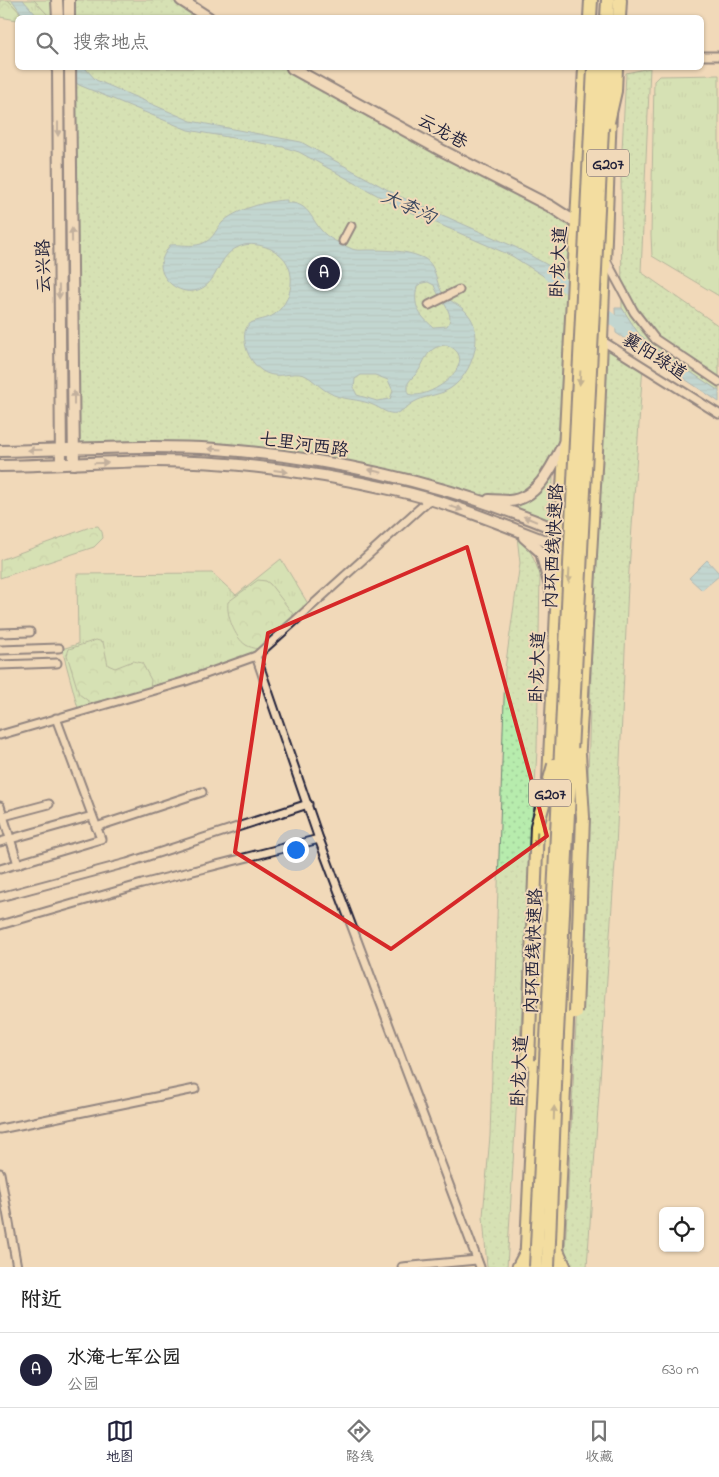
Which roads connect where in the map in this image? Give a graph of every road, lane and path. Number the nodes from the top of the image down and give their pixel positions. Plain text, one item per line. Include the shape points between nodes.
1 (58, 0) edge
2 (69, 0) edge
3 (590, 0) edge
4 (597, 0) edge
5 (608, 0) edge
6 (618, 0) edge
7 (187, 2) edge
8 (58, 15) edge
9 (69, 15) edge
10 (205, 15) edge
11 (589, 15) edge
12 (596, 15) edge
13 (608, 15) edge
14 (617, 15) edge
15 (704, 56) edge
16 (719, 56) edge
17 (58, 70) edge
18 (70, 70) edge
19 (296, 70) edge
20 (586, 70) edge
21 (586, 70) edge
22 (594, 70) edge
23 (605, 70) edge
24 (614, 70) edge
25 (614, 70) edge
26 (595, 161) junction
27 (578, 224) junction
28 (351, 226) dead end
29 (343, 241) dead end
30 (604, 258) junction
31 (460, 290) dead end
32 (429, 305) dead end
33 (601, 335) junction
34 (719, 382) edge
35 (719, 414) edge
36 (566, 440) junction
37 (74, 449) junction
38 (61, 450) junction
39 (0, 451) edge
40 (61, 464) junction
41 (74, 464) junction
42 (0, 466) edge
43 (430, 500) junction
44 (478, 500) junction
45 (496, 522) junction
46 (561, 531) junction
47 (592, 545) junction
48 (560, 547) junction
49 (590, 558) junction
50 (557, 613) junction
51 (30, 632) dead end
52 (0, 633) edge
53 (59, 648) dead end
54 (0, 650) edge
55 (256, 656) junction
56 (57, 664) dead end
57 (0, 665) edge
58 (576, 694) junction
59 (56, 718) junction
60 (0, 735) edge
61 (560, 741) junction
62 (202, 792) dead end
63 (49, 804) dead end
64 (308, 804) junction
65 (0, 806) edge
66 (2, 816) edge
67 (92, 816) junction
68 (96, 827) junction
69 (10, 839) junction
70 (319, 840) junction
71 (0, 842) edge
72 (18, 864) junction
73 (0, 870) edge
74 (0, 897) edge
75 (0, 925) edge
76 (195, 1089) dead end
77 (565, 1102) junction
78 (534, 1128) junction
79 (0, 1129) edge
80 (0, 1173) edge
81 (557, 1249) junction
82 (527, 1250) junction
83 (478, 1263) edge
84 (17, 1267) edge
85 (402, 1267) edge
86 (518, 1267) edge
87 (526, 1267) edge
88 (536, 1267) edge
89 (548, 1267) edge
90 (556, 1267) edge
91 (566, 1267) edge

1 - 8 street
2 - 9 street
3 - 11 highway
4 - 12 highway
5 - 13 highway
6 - 14 highway
7 - 10 street
15 - 16 street
17 -> 38 street, 云兴路
37 -> 18 street, 云兴路
19 - 27 street, 云龙巷
20 - 27 highway, 卧龙大道 / G207
21 - 26 highway, bridge via 586,105
22 - 26 highway, 内环西线快速路, bridge
23 - 26 highway, 内环西线快速路, bridge
24 - 26 highway, bridge via 613,99
25 - 30 highway, G207
26 - 58 highway, 内环西线快速路, bridge
26 -> 61 highway, 内环西线快速路, bridge
27 - 36 highway, 卧龙大道 / G207
28 - 29 street
30 - 33 highway, G207
30 - 34 street via 634,312 655,339
31 - 32 street
33 - 35 street, 襄阳绿道
33 - 47 highway, G207
36 - 44 street via 546,478 528,493 511,501
36 - 46 highway, 卧龙大道 / G207
37 - 38 street, 七里河西路
37 - 41 street, 云兴路
44 -> 37 street, 七里河西路 via 368,469 297,458 216,449
38 -> 39 street, 七里河西路
38 - 40 street, 云兴路
40 - 41 street, 七里河西路
40 - 42 street, 七里河西路
41 -> 43 street, 七里河西路 via 156,461 242,465 326,477
43 -> 45 street, 七里河西路
43 - 55 street
46 -> 44 street, 七里河西路
45 - 48 street, 七里河西路
45 - 50 street via 528,539 541,552
46 - 47 street, 七里河西路
46 - 48 highway, 卧龙大道 / G207
47 - 49 highway, G207
48 - 49 street, 七里河西路
48 - 50 highway, 卧龙大道 / G207
49 - 77 highway, G207
50 - 78 highway, 卧龙大道 / G207
51 - 52 street
53 - 54 street
55 - 59 street via 183,682
55 - 64 street
56 - 57 street
58 - 77 highway, bridge via 583,817 576,1013
89 -> 58 highway, 内环西线快速路, bridge
59 - 60 street
59 - 67 street
61 -> 78 highway, bridge via 537,826 528,1060
61 - 88 highway, 内环西线快速路, bridge
62 - 68 street
63 - 66 street
64 - 70 street
64 - 74 street via 127,863
65 - 66 street
66 - 69 street
67 - 68 street
67 - 69 street
68 - 72 street via 101,839
69 - 71 street
69 - 72 street
70 - 75 street via 142,884
70 - 83 street
72 - 73 street
76 - 79 street
77 - 81 highway, G207
78 - 82 highway, 卧龙大道 / G207
80 - 84 street
81 - 90 highway, G207
81 - 91 main road
82 - 86 main road
82 - 87 highway, 卧龙大道 / G207
83 - 85 street

